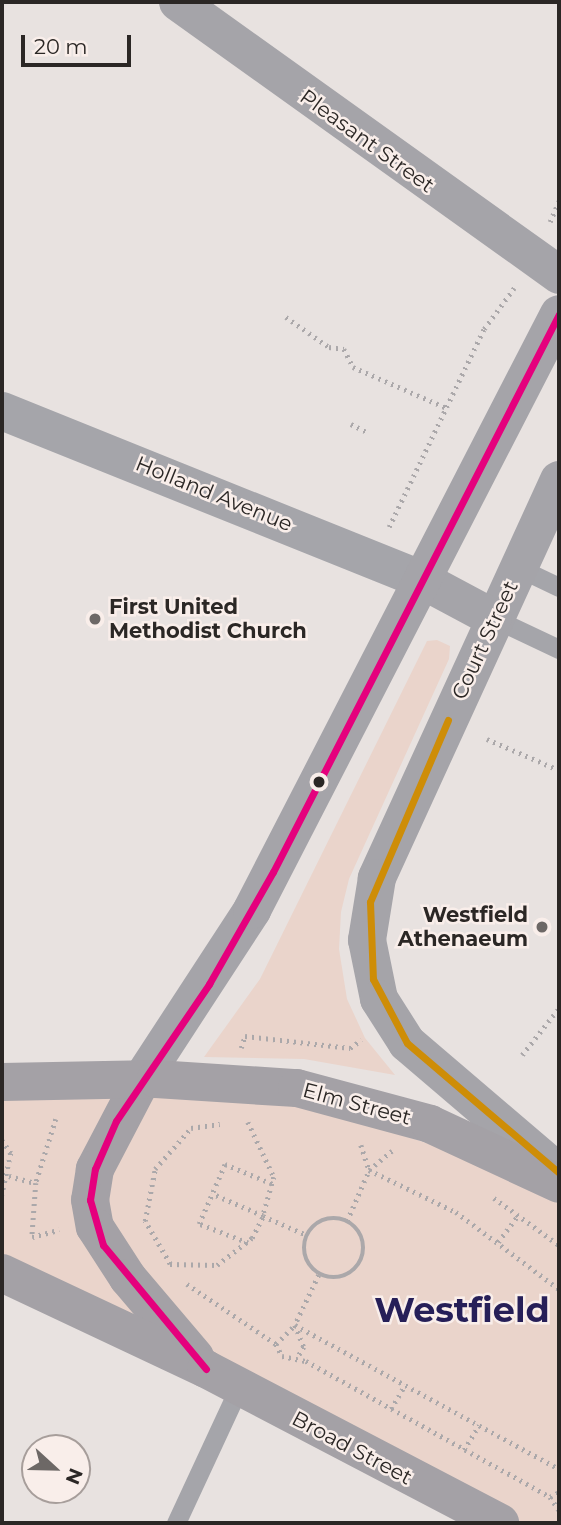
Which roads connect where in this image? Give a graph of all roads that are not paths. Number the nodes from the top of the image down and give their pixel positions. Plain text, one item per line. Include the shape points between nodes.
1 (178, 2) edge
2 (559, 275) edge
3 (559, 314) edge
4 (2, 411) edge
5 (559, 480) edge
6 (519, 568) junction
7 (424, 581) junction
8 (559, 587) edge
9 (493, 618) junction
10 (559, 649) edge
11 (142, 1079) junction
12 (2, 1082) edge
13 (559, 1173) edge
14 (559, 1184) edge
15 (2, 1274) edge
16 (205, 1369) junction
17 (239, 1387) junction
18 (176, 1523) edge
19 (500, 1523) edge

1 - 2 main road, Pleasant Street
3 - 7 main road
4 - 7 street, Holland Avenue
5 - 6 main road, Court Street
6 - 8 lane
6 - 9 main road, Court Street
7 - 9 main road
7 - 11 main road via 231,947
9 - 10 lane
9 - 13 main road, Court Street via 377,878 367,921 369,959 379,999 407,1043
11 - 12 highway
11 - 14 highway, Elm Street via 236,1081 354,1100 472,1141
11 - 16 highway, Broad Street via 95,1169 90,1199 95,1227 128,1278
15 - 16 highway, Broad Street
16 - 17 highway, Broad Street
17 - 18 lane
17 - 19 highway, Broad Street

